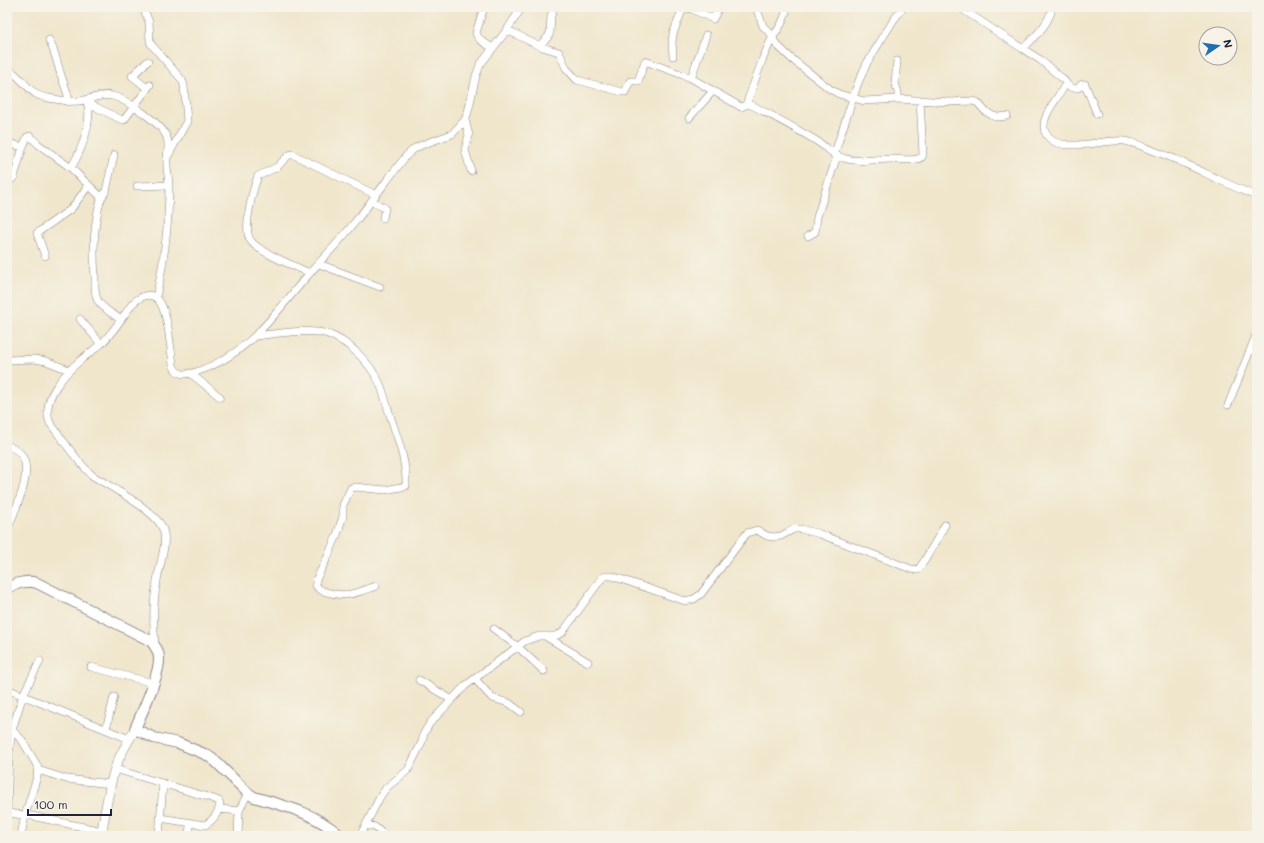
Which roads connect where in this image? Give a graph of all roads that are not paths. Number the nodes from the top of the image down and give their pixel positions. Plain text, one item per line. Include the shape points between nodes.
1 (144, 7) edge
2 (484, 7) edge
3 (522, 7) edge
4 (554, 7) edge
5 (683, 7) edge
6 (719, 7) edge
7 (756, 7) edge
8 (787, 7) edge
9 (903, 7) edge
10 (959, 7) edge
11 (1052, 7) edge
12 (507, 30) junction
13 (706, 35) dead end
14 (773, 36) junction
15 (49, 40) dead end
16 (540, 45) junction
17 (493, 48) junction
18 (1024, 49) junction
19 (673, 56) dead end
20 (148, 61) dead end
21 (897, 61) dead end
22 (7, 68) edge
23 (691, 78) junction
24 (1066, 84) junction
25 (713, 90) junction
26 (853, 98) junction
27 (898, 99) junction
28 (920, 100) junction
29 (70, 102) junction
30 (87, 102) junction
31 (747, 103) junction
32 (133, 106) junction
33 (1097, 114) dead end
34 (1007, 116) dead end
35 (688, 118) dead end
36 (465, 120) junction
37 (7, 143) edge
38 (22, 147) junction
39 (114, 155) dead end
40 (835, 155) junction
41 (167, 157) junction
42 (71, 168) junction
43 (471, 171) dead end
44 (7, 181) edge
45 (89, 185) junction
46 (169, 185) junction
47 (137, 186) dead end
48 (1257, 196) edge
49 (374, 198) junction
50 (101, 199) junction
51 (383, 218) dead end
52 (808, 236) dead end
53 (45, 256) dead end
54 (320, 264) junction
55 (310, 273) junction
56 (380, 287) dead end
57 (156, 297) junction
58 (80, 319) dead end
59 (120, 319) junction
60 (1257, 333) edge
61 (255, 336) junction
62 (101, 344) junction
63 (7, 360) edge
64 (69, 370) junction
65 (190, 373) junction
66 (220, 397) dead end
67 (1228, 405) dead end
68 (7, 445) edge
69 (10, 512) edge
70 (945, 525) dead end
71 (7, 530) edge
72 (376, 586) dead end
73 (7, 588) edge
74 (494, 629) dead end
75 (545, 636) junction
76 (155, 645) junction
77 (518, 647) junction
78 (40, 660) dead end
79 (588, 662) dead end
80 (92, 667) dead end
81 (544, 671) dead end
82 (154, 679) junction
83 (475, 679) junction
84 (419, 680) dead end
85 (7, 689) edge
86 (23, 695) junction
87 (114, 697) dead end
88 (452, 700) junction
89 (521, 712) dead end
90 (106, 729) junction
91 (135, 729) junction
92 (9, 730) edge
93 (130, 739) junction
94 (115, 769) junction
95 (38, 770) junction
96 (163, 783) junction
97 (111, 784) junction
98 (248, 794) junction
99 (219, 809) junction
100 (239, 811) junction
101 (7, 812) edge
102 (25, 815) junction
103 (160, 818) junction
104 (191, 823) junction
105 (366, 824) junction
106 (101, 834) edge
107 (21, 836) edge
108 (159, 836) edge
109 (188, 836) edge
110 (238, 836) edge
111 (341, 836) edge
112 (360, 836) edge
113 (385, 836) edge

1 - 41 street via 149,22 150,41 184,85 187,121
2 - 17 street via 476,32 480,39
3 - 12 street
4 - 16 street via 550,33
5 - 6 street via 714,19
5 - 19 street via 673,34
7 - 14 street via 763,26
8 - 14 street via 785,18
9 - 26 street via 867,64
10 - 18 street
11 - 18 street via 1042,28
12 - 16 street
12 - 17 street
13 - 23 street
14 - 26 street via 777,45 830,89
14 - 31 street
15 - 29 street
16 - 23 street via 559,52 566,68 577,80 622,92 625,92 630,81 638,81 645,61
17 - 36 street via 480,65
18 - 24 street
20 - 32 street via 132,76 149,86
21 - 27 street via 895,83
22 - 29 street via 38,95
23 - 25 street
24 - 33 street via 1078,88 1086,84
24 - 48 street via 1044,121 1045,132 1057,143 1067,146 1127,142 1175,158
25 - 31 street via 741,107
25 - 35 street
26 - 27 street via 864,101
26 - 40 street
27 - 28 street
28 - 34 street via 972,101 977,102 993,116
28 - 40 street via 922,157 858,160
29 - 30 street
30 - 32 street via 111,96
30 - 32 street via 122,120 126,119
30 - 42 street via 89,109 84,139
31 - 40 street via 821,143
32 - 41 street via 165,134 168,140
36 - 43 street via 469,135 465,150
36 - 49 street via 452,134 415,148
37 - 38 street
38 - 42 street via 30,136
38 - 44 street via 14,176
39 - 50 street via 106,191
40 - 52 street via 815,232
41 - 46 street
42 - 45 street
45 - 50 street
45 - 53 street via 71,209 37,233
46 - 47 street
46 - 57 street via 163,255
49 - 51 street via 385,208
49 - 54 street
49 - 55 street via 292,154 277,167 258,176 248,217 248,237 255,246
50 - 59 street via 95,226 95,292 99,302
54 - 55 street
54 - 56 street
55 - 61 street
57 - 59 street via 138,298
57 - 65 street via 166,316 175,368 180,374
58 - 62 street
59 - 62 street
60 - 67 street
61 - 65 street via 229,357
61 - 72 street via 301,332 328,334 354,350 368,364 379,381 403,460 406,486 385,490 351,488 343,505 343,518 337,535 316,580 319,589 346,596
62 - 64 street
63 - 64 street via 34,359
64 - 76 street via 55,388 49,401 47,412 50,422 86,469 149,513 162,528 163,548 156,581 154,609
65 - 66 street
68 - 69 street via 20,452 25,462 26,474 25,483
69 - 71 street
70 - 75 street via 926,560 916,570 801,529 774,537 767,536 759,530 751,531 743,537 701,594 694,599 684,601 606,576 565,630 559,635
73 - 76 highway via 29,581 37,583 146,638
74 - 77 street
75 - 77 street via 533,638
75 - 79 street
76 - 82 highway via 159,662
77 - 81 street
77 - 83 street
78 - 86 street
80 - 82 street
82 - 91 highway
83 - 88 street
83 - 89 street via 492,698 507,702
84 - 88 street
85 - 86 street
86 - 90 street
86 - 92 street
87 - 90 street
88 - 105 street via 430,723 408,770 386,788
90 - 93 street
91 - 93 main road
91 - 98 highway via 154,738 207,755
92 - 95 street via 22,740
92 - 101 street
93 - 94 main road
94 - 96 street
94 - 97 main road
95 - 97 street via 66,779
95 - 102 street
96 - 99 street via 215,800 220,804
96 - 103 street
97 - 106 main road
98 - 100 street
98 - 111 highway via 305,812
99 - 100 street
99 - 104 street via 205,825
100 - 110 street
101 - 102 street
102 - 106 street
102 - 107 street
103 - 104 street
103 - 108 street
104 - 109 street
105 - 112 street
105 - 113 street via 375,827

